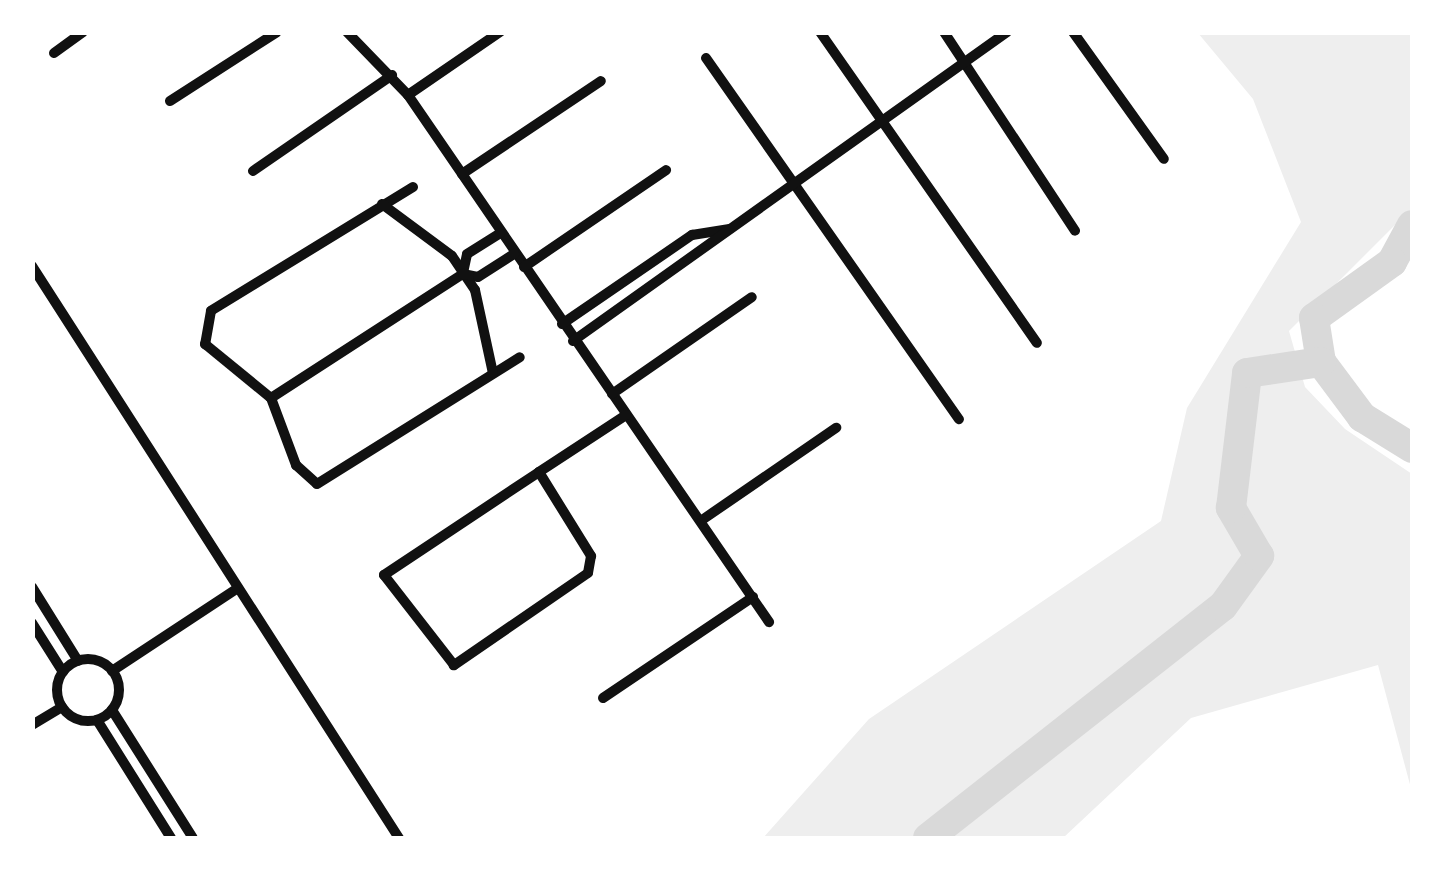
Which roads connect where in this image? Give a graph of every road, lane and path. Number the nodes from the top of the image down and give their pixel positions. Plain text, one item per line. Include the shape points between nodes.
1 (84, 32) edge
2 (278, 32) edge
3 (347, 32) edge
4 (500, 32) edge
5 (820, 32) edge
6 (944, 32) edge
7 (1007, 32) edge
8 (1073, 32) edge
9 (54, 54) dead end
10 (706, 58) dead end
11 (964, 64) junction
12 (392, 76) junction
13 (601, 81) dead end
14 (408, 95) junction
15 (170, 101) dead end
16 (884, 122) junction
17 (1164, 159) dead end
18 (666, 170) dead end
19 (253, 171) dead end
20 (462, 174) junction
21 (799, 183) junction
22 (413, 187) dead end
23 (382, 204) junction
24 (736, 228) junction
25 (1075, 231) dead end
26 (500, 233) junction
27 (514, 254) junction
28 (32, 266) edge
29 (524, 266) junction
30 (463, 274) junction
31 (752, 297) dead end
32 (562, 324) junction
33 (573, 341) junction
34 (1037, 343) dead end
35 (520, 357) dead end
36 (493, 373) junction
37 (612, 394) junction
38 (271, 398) junction
39 (626, 414) junction
40 (958, 419) dead end
41 (836, 428) dead end
42 (539, 472) junction
43 (702, 520) junction
44 (32, 587) edge
45 (234, 590) junction
46 (752, 597) junction
47 (769, 622) dead end
48 (32, 623) edge
49 (78, 661) junction
50 (112, 671) junction
51 (63, 672) junction
52 (604, 698) dead end
53 (62, 708) junction
54 (112, 710) junction
55 (97, 720) junction
56 (32, 725) edge
57 (171, 838) edge
58 (193, 838) edge
59 (399, 838) edge

1 - 9 street
2 - 15 street
3 - 12 street
4 - 14 street
5 - 16 street
6 - 11 street
7 - 11 street
8 - 17 street
10 - 21 street
11 - 16 street
11 - 25 street
12 - 14 street
12 - 19 street
13 - 20 street
14 - 20 street
16 - 21 street
16 - 34 street
18 - 29 street
20 - 26 street
21 - 24 street
21 - 40 street
22 - 23 street
23 - 30 street
23 - 38 street via 212,310 202,333 212,353
24 - 32 street via 692,235
24 - 33 street
26 - 27 street
26 - 30 street via 467,254
27 - 29 street
27 - 30 street via 478,276
28 - 45 street
29 - 32 street
30 - 36 street
30 - 38 street
31 - 37 street
32 - 33 street
33 - 37 street
35 - 36 street
36 - 38 street via 317,484 296,465
37 - 39 street
39 - 42 street
39 - 43 street
41 - 43 street
42 - 42 street via 384,575 454,665 588,573 591,556
43 - 46 street
44 - 49 street
45 - 50 street
45 - 59 street
46 - 47 street
46 - 52 street
48 - 51 street
49 - 50 street
49 - 51 street
50 - 54 street
51 - 53 street
53 - 55 street
53 - 56 street
54 - 55 street
54 - 58 street
55 - 57 street

